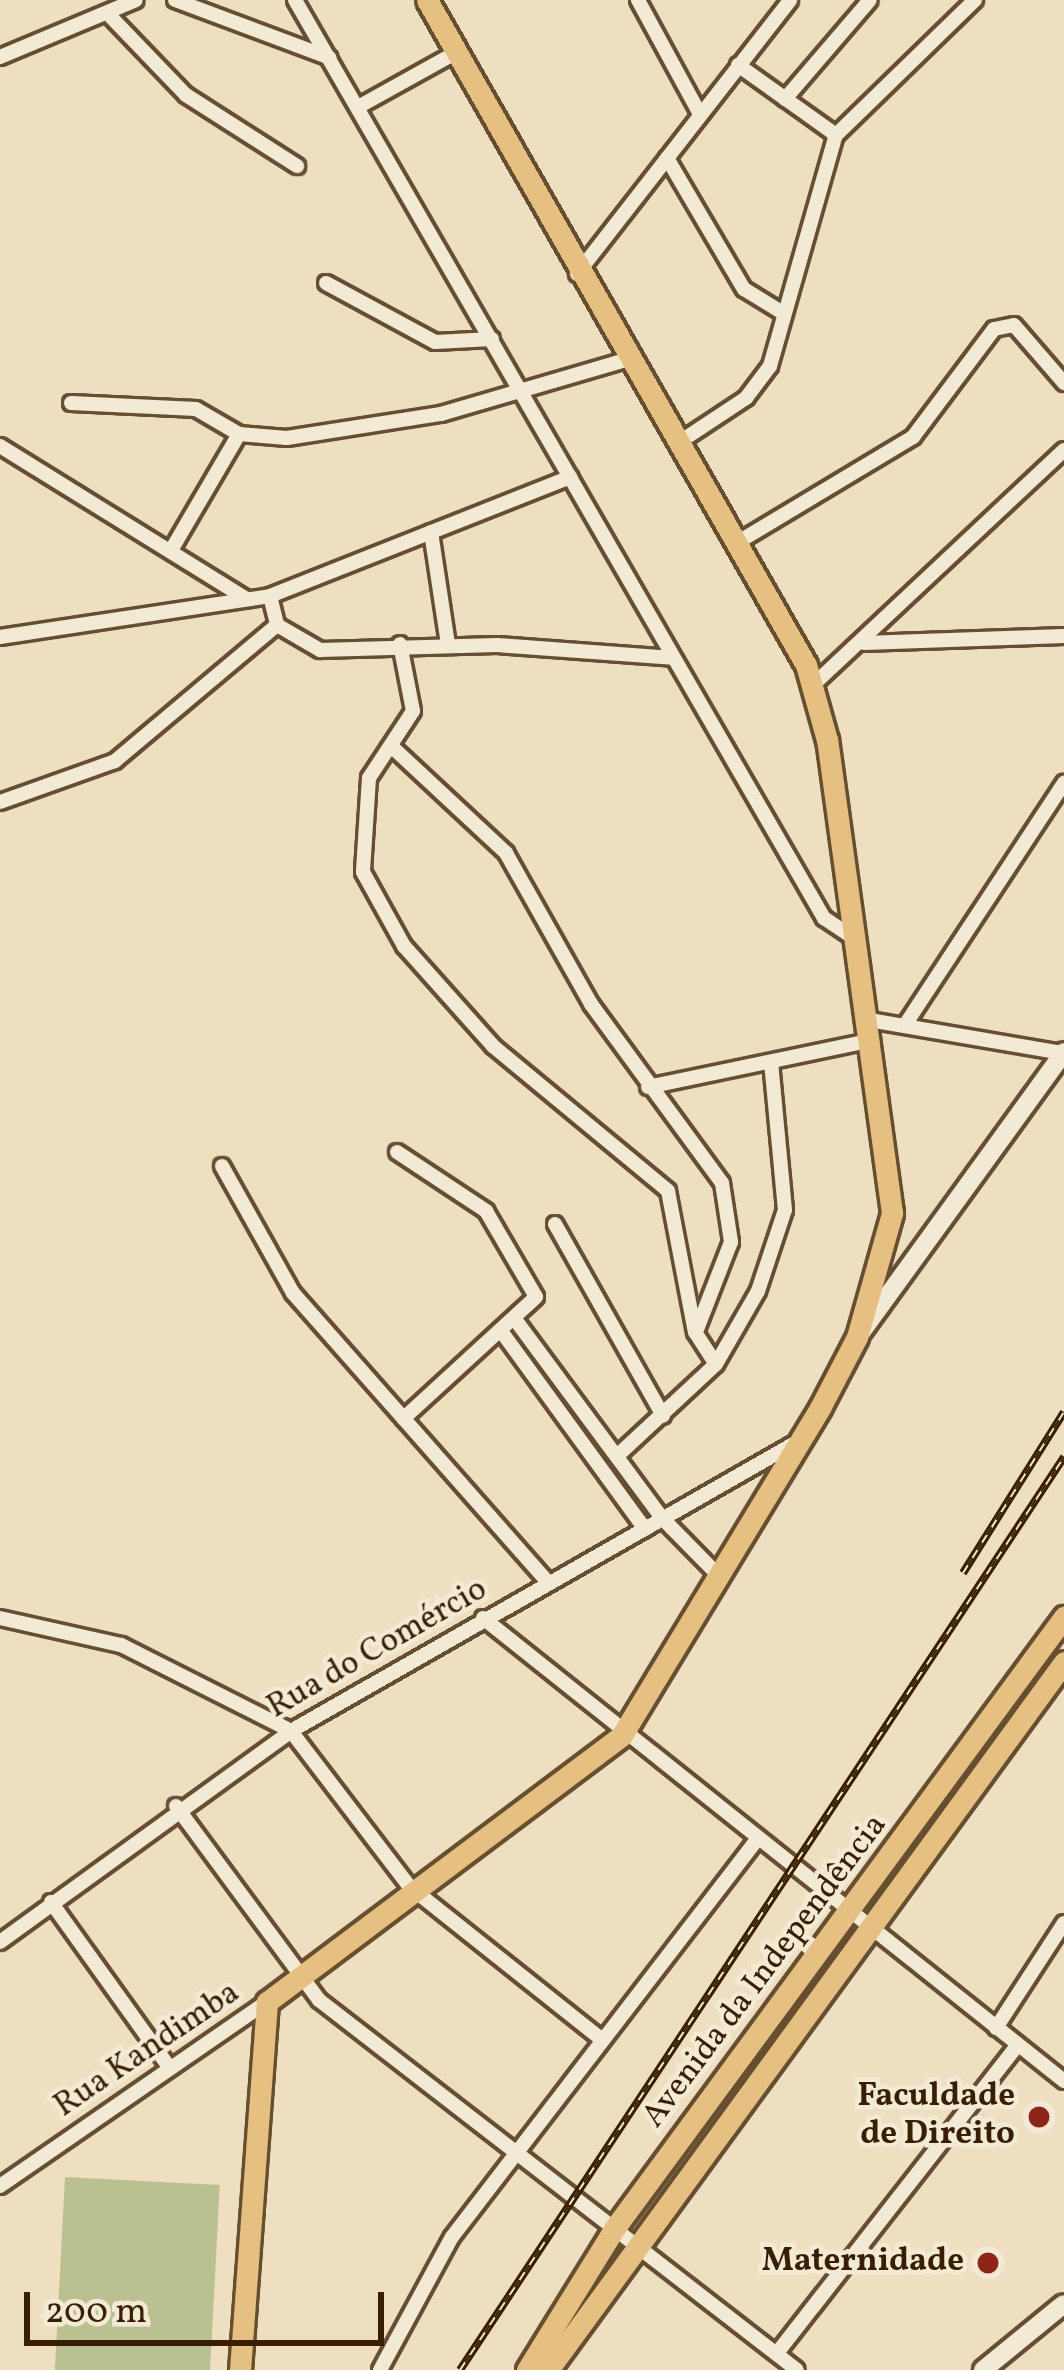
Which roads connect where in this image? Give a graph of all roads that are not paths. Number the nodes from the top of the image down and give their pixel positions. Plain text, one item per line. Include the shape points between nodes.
1 (136, 0) edge
2 (175, 0) edge
3 (296, 0) edge
4 (427, 0) edge
5 (638, 0) edge
6 (790, 0) edge
7 (870, 0) edge
8 (975, 0) edge
9 (109, 15) junction
10 (457, 52) junction
11 (0, 57) edge
12 (330, 58) junction
13 (738, 65) junction
14 (785, 99) junction
15 (358, 107) junction
16 (700, 114) junction
17 (836, 135) junction
18 (667, 158) junction
19 (297, 166) dead end
20 (578, 274) junction
21 (326, 283) dead end
22 (783, 313) junction
23 (492, 339) junction
24 (628, 359) junction
25 (1064, 383) edge
26 (520, 393) junction
27 (71, 403) dead end
28 (239, 434) junction
29 (678, 443) junction
30 (0, 446) edge
31 (1064, 450) edge
32 (569, 477) junction
33 (431, 532) junction
34 (735, 544) junction
35 (172, 547) junction
36 (270, 596) junction
37 (248, 598) junction
38 (277, 626) junction
39 (1064, 636) edge
40 (0, 637) edge
41 (864, 643) junction
42 (400, 644) junction
43 (448, 644) junction
44 (673, 658) junction
45 (813, 685) junction
46 (391, 746) junction
47 (1064, 783) edge
48 (0, 802) edge
49 (858, 940) junction
50 (904, 1024) junction
51 (871, 1030) junction
52 (1064, 1052) edge
53 (771, 1063) junction
54 (648, 1087) junction
55 (397, 1152) dead end
56 (222, 1166) dead end
57 (555, 1224) dead end
58 (517, 1322) junction
59 (695, 1332) junction
60 (503, 1335) junction
61 (856, 1337) junction
62 (716, 1364) junction
63 (663, 1416) junction
64 (403, 1419) junction
65 (804, 1438) junction
66 (617, 1456) junction
67 (662, 1519) junction
68 (645, 1529) junction
69 (717, 1574) junction
70 (548, 1582) junction
71 (1064, 1616) edge
72 (0, 1618) edge
73 (483, 1618) junction
74 (1064, 1662) edge
75 (291, 1731) junction
76 (622, 1735) junction
77 (951, 1777) junction
78 (981, 1783) junction
79 (967, 1803) junction
80 (176, 1806) junction
81 (756, 1841) junction
82 (410, 1887) junction
83 (51, 1902) junction
84 (851, 1918) junction
85 (1064, 1923) edge
86 (873, 1935) junction
87 (0, 1942) edge
88 (295, 1973) junction
89 (267, 2002) junction
90 (997, 2028) junction
91 (601, 2038) junction
92 (1018, 2045) junction
93 (169, 2067) junction
94 (736, 2068) junction
95 (1064, 2081) edge
96 (757, 2082) junction
97 (513, 2155) junction
98 (0, 2186) edge
99 (614, 2229) junction
100 (634, 2242) junction
101 (1064, 2303) edge
102 (777, 2353) junction
103 (240, 2370) edge
104 (380, 2370) edge
105 (526, 2370) edge
106 (548, 2370) edge
107 (797, 2370) edge
108 (983, 2370) edge

1 - 9 street
2 - 12 street
3 - 12 street
4 - 10 main road
5 - 16 street
6 - 13 street
7 - 14 street
8 - 17 street
9 - 11 street
9 - 19 street via 186,95
10 - 15 street
10 - 20 main road
12 - 15 street
13 - 14 street
13 - 16 street
14 - 17 street
15 - 23 street
16 - 18 street
17 - 22 street
18 - 20 street
18 - 22 street via 744,289
20 - 24 main road
21 - 23 street via 435,342
22 - 29 street via 759,385
23 - 26 street
24 - 26 street
24 - 29 main road
25 - 34 street via 1014,325 994,328 913,437
26 - 28 street via 370,428
26 - 32 street
27 - 28 street via 196,409
28 - 35 street
29 - 34 main road
30 - 35 street
31 - 41 street
32 - 33 street
32 - 44 street
33 - 36 street
33 - 43 street
34 - 45 main road
35 - 37 street
36 - 37 street
36 - 38 street
37 - 40 street
38 - 42 street via 320,650
38 - 48 street via 116,761
39 - 41 street
41 - 45 street
42 - 43 street
42 - 46 street via 414,699
43 - 44 street
44 - 49 street via 824,918
45 - 49 main road
46 - 54 street via 506,853
46 - 59 street via 369,778 363,872 404,946 493,1046 668,1191
47 - 50 street
49 - 51 main road
50 - 51 street
50 - 52 street
51 - 53 street
51 - 61 main road via 892,1213
52 - 61 street
53 - 54 street
53 - 62 street via 785,1210
54 - 59 street via 732,1207 727,1255
55 - 58 street via 486,1211 536,1297
56 - 64 street via 293,1294
57 - 63 street
58 - 60 street
58 - 66 street
59 - 62 street
60 - 64 street
60 - 68 street
61 - 65 main road
62 - 63 street
63 - 66 street
64 - 70 street
65 - 67 street, Rua do Comércio
65 - 69 main road
66 - 67 street
67 - 68 street, Rua do Comércio
67 - 69 street
68 - 70 street, Rua do Comércio
69 - 76 main road
70 - 73 street, Rua do Comércio
71 - 77 main road, Avenida da Independência
72 - 75 street via 121,1645
73 - 75 street, Rua do Comércio
73 - 76 street
74 - 78 main road, Avenida da Independência
75 - 80 street, Rua do Comércio
75 - 82 street
76 - 81 street
76 - 82 main road
77 - 78 main road
77 - 79 main road
77 - 84 main road, Avenida da Independência
78 - 79 main road, Avenida da Independência
79 - 86 main road, Avenida da Independência
80 - 83 street, Rua do Comércio
80 - 88 street
81 - 84 street
81 - 91 street
82 - 88 main road
82 - 91 street
83 - 87 street, Rua do Comércio
83 - 93 street
84 - 86 street
84 - 94 main road, Avenida da Independência
85 - 90 street
86 - 90 street
86 - 96 main road, Avenida da Independência
88 - 89 main road
88 - 97 street
89 - 93 street, Rua Kandimba
89 - 103 main road
90 - 92 street
91 - 97 street
92 - 95 street
92 - 102 street
93 - 98 street, Rua Kandimba
94 - 96 main road
94 - 99 main road, Avenida da Independência
96 - 100 main road, Avenida da Independência
97 - 99 street
97 - 104 street via 452,2237
99 - 100 street
99 - 105 main road, Avenida da Independência
100 - 102 street
100 - 106 main road, Avenida da Independência
101 - 108 street
102 - 107 street

